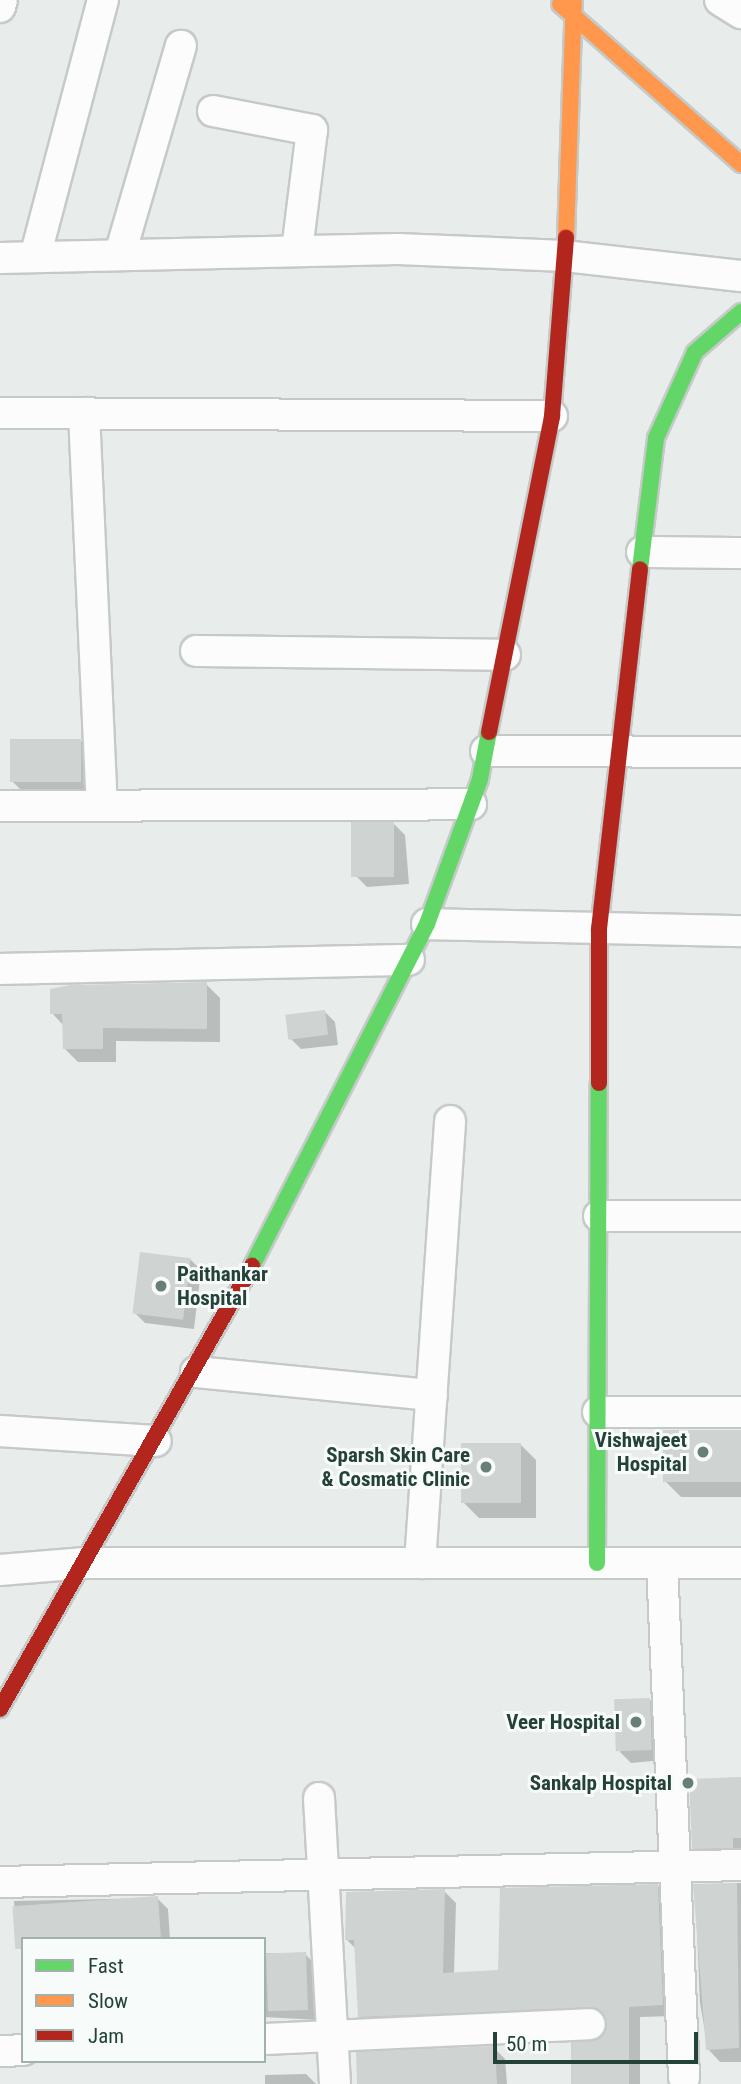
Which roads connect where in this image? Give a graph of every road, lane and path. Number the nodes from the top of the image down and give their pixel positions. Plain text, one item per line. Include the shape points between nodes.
1 (2, 0) edge
2 (103, 0) edge
3 (556, 0) edge
4 (720, 0) edge
5 (0, 7) edge
6 (573, 7) edge
7 (741, 13) edge
8 (181, 46) dead end
9 (214, 111) dead end
10 (741, 164) edge
11 (297, 250) junction
12 (120, 254) junction
13 (565, 256) junction
14 (35, 257) junction
15 (0, 258) edge
16 (741, 276) edge
17 (741, 312) edge
18 (0, 413) edge
19 (85, 413) junction
20 (552, 416) junction
21 (642, 552) junction
22 (741, 553) edge
23 (196, 651) dead end
24 (505, 656) junction
25 (486, 751) junction
26 (620, 751) junction
27 (741, 752) edge
28 (471, 804) junction
29 (0, 806) edge
30 (102, 806) junction
31 (427, 924) junction
32 (599, 929) junction
33 (741, 930) edge
34 (409, 960) junction
35 (0, 969) edge
36 (450, 1121) dead end
37 (599, 1216) junction
38 (741, 1216) edge
39 (196, 1372) junction
40 (432, 1395) junction
41 (598, 1412) junction
42 (741, 1412) edge
43 (0, 1430) edge
44 (156, 1441) junction
45 (85, 1563) junction
46 (420, 1563) junction
47 (597, 1563) junction
48 (663, 1563) junction
49 (741, 1563) edge
50 (0, 1570) edge
51 (0, 1709) edge
52 (319, 1798) dead end
53 (741, 1865) edge
54 (676, 1867) junction
55 (323, 1875) junction
56 (0, 1882) edge
57 (590, 2024) dead end
58 (332, 2036) junction
59 (266, 2039) edge
60 (21, 2050) edge
61 (0, 2051) edge
62 (684, 2078) dead end
63 (335, 2084) edge

1 - 5 street
2 - 14 street
3 - 6 street
4 - 7 street
6 - 10 street
6 - 13 street
8 - 12 street
9 - 11 street via 312,130
11 - 12 street
11 - 13 street
12 - 14 street
13 - 16 street
13 - 20 street
14 - 15 street
17 - 21 street via 695,352 656,438
18 - 19 street
19 - 20 street
19 - 30 street
20 - 24 street
21 - 22 street
21 - 26 street
23 - 24 street
24 - 25 street
25 - 26 street
25 - 28 street
26 - 27 street
26 - 32 street
28 - 30 street
28 - 31 street
29 - 30 street
31 - 32 street
31 - 34 street
32 - 33 street
32 - 37 street
34 - 35 street
34 - 39 street
36 - 40 street
37 - 38 street
37 - 41 street
39 - 40 street
39 - 44 street
40 - 46 street
41 - 42 street
41 - 47 street
43 - 44 street
44 - 45 street
45 - 46 street
45 - 50 street
45 - 51 street
46 - 47 street
47 - 48 street
48 - 49 street
48 - 54 street
52 - 55 street
53 - 54 street
54 - 55 street
54 - 62 street
55 - 56 street
55 - 58 street
57 - 58 street
58 - 59 street
58 - 63 street
60 - 61 street

